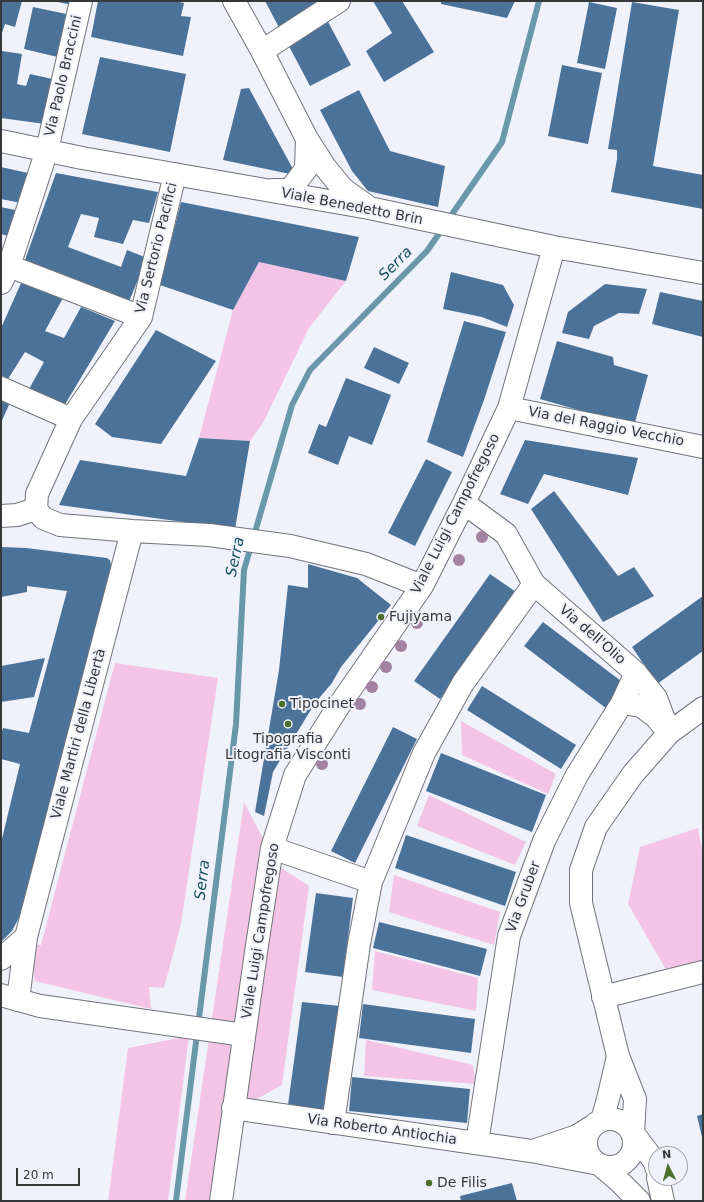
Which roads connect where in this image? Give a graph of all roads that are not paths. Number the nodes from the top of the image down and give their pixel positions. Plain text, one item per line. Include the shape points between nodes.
1 (81, 1) edge
2 (234, 1) edge
3 (339, 1) edge
4 (262, 51) junction
5 (307, 139) junction
6 (1, 141) edge
7 (47, 150) junction
8 (175, 174) junction
9 (266, 191) junction
10 (369, 208) junction
11 (554, 247) junction
12 (703, 272) edge
13 (5, 275) edge
14 (141, 316) junction
15 (1, 388) edge
16 (509, 408) junction
17 (71, 420) junction
18 (703, 447) edge
19 (464, 503) junction
20 (36, 509) junction
21 (1, 516) edge
22 (132, 531) junction
23 (534, 584) junction
24 (422, 586) junction
25 (636, 673) junction
26 (622, 703) junction
27 (703, 708) edge
28 (669, 733) junction
29 (272, 848) junction
30 (371, 882) junction
31 (26, 937) junction
32 (1, 959) edge
33 (703, 972) edge
34 (603, 997) junction
35 (10, 998) edge
36 (244, 1034) junction
37 (618, 1056) junction
38 (234, 1108) junction
39 (333, 1123) junction
40 (597, 1123) junction
41 (633, 1133) junction
42 (477, 1143) junction
43 (532, 1151) junction
44 (648, 1153) edge
45 (599, 1164) junction
46 (660, 1186) edge
47 (221, 1201) edge
48 (639, 1201) edge
49 (663, 1201) edge

1 - 7 street, Via Paolo Braccini
2 - 4 street
3 - 4 street
4 - 5 street
5 - 9 street via 306,169 290,190
5 - 10 street via 343,189
6 - 7 street, Viale Benedetto Brin
7 - 8 street, Viale Benedetto Brin
7 - 13 street, Via Paolo Braccini
8 - 9 street, Viale Benedetto Brin
8 - 14 street, Via Sertorio Pacifici
9 - 10 street, Viale Benedetto Brin
10 - 11 street, Viale Benedetto Brin
11 - 12 street, Viale Benedetto Brin
11 - 16 street, Viale Luigi Campofregoso
13 - 14 street
14 - 17 street, Via Sertorio Pacifici
15 - 17 street
16 - 18 street, Via del Raggio Vecchio
16 - 19 street, Viale Luigi Campofregoso
17 - 20 street, Via Sertorio Pacifici via 37,494
19 - 23 street, Via dell'Olio via 506,534
19 - 24 street, Viale Luigi Campofregoso
20 - 21 street via 17,515
20 - 22 street via 43,518 60,525
22 - 24 street via 209,535 290,546 366,564
22 - 31 street, Viale Martiri della Libertà
23 - 25 street, Via dell'Olio
23 - 30 street via 462,682 427,746
24 - 29 street, Viale Luigi Campofregoso via 338,707 295,775
25 - 26 street, Via Gruber
25 - 28 street, Via dell'Olio via 656,698
26 - 28 street via 641,706
26 - 42 street, Via Gruber via 577,775 544,841 509,936
27 - 28 street, Via Roberto Antiochia
28 - 34 street, Via Roberto Antiochia via 633,774 596,827 580,870 581,903
29 - 30 street
29 - 36 street, Viale Luigi Campofregoso
30 - 39 street via 359,944
31 - 32 street
31 - 35 street, Viale Martiri della Libertà
33 - 34 street
34 - 37 street, Via Roberto Antiochia
35 - 36 street, Viale Martiri della Libertà via 40,1006
36 - 38 street, Viale Luigi Campofregoso
37 - 40 street, Via Roberto Antiochia via 608,1099
37 - 41 street, Via Roberto Antiochia via 635,1099
38 - 39 street, Via Roberto Antiochia
38 - 47 street, Viale Luigi Campofregoso
39 - 42 street, Via Roberto Antiochia
40 - 41 street via 610,1118 624,1122
40 - 43 street, Via Roberto Antiochia via 577,1136
40 - 45 street, Via Roberto Antiochia via 588,1132 586,1147 593,1160
41 - 44 street
41 - 45 street, Via Roberto Antiochia via 634,1148 627,1161 613,1167
42 - 43 street, Via Roberto Antiochia
43 - 45 street, Via Roberto Antiochia
45 - 48 street, Via Roberto Antiochia
46 - 49 street

